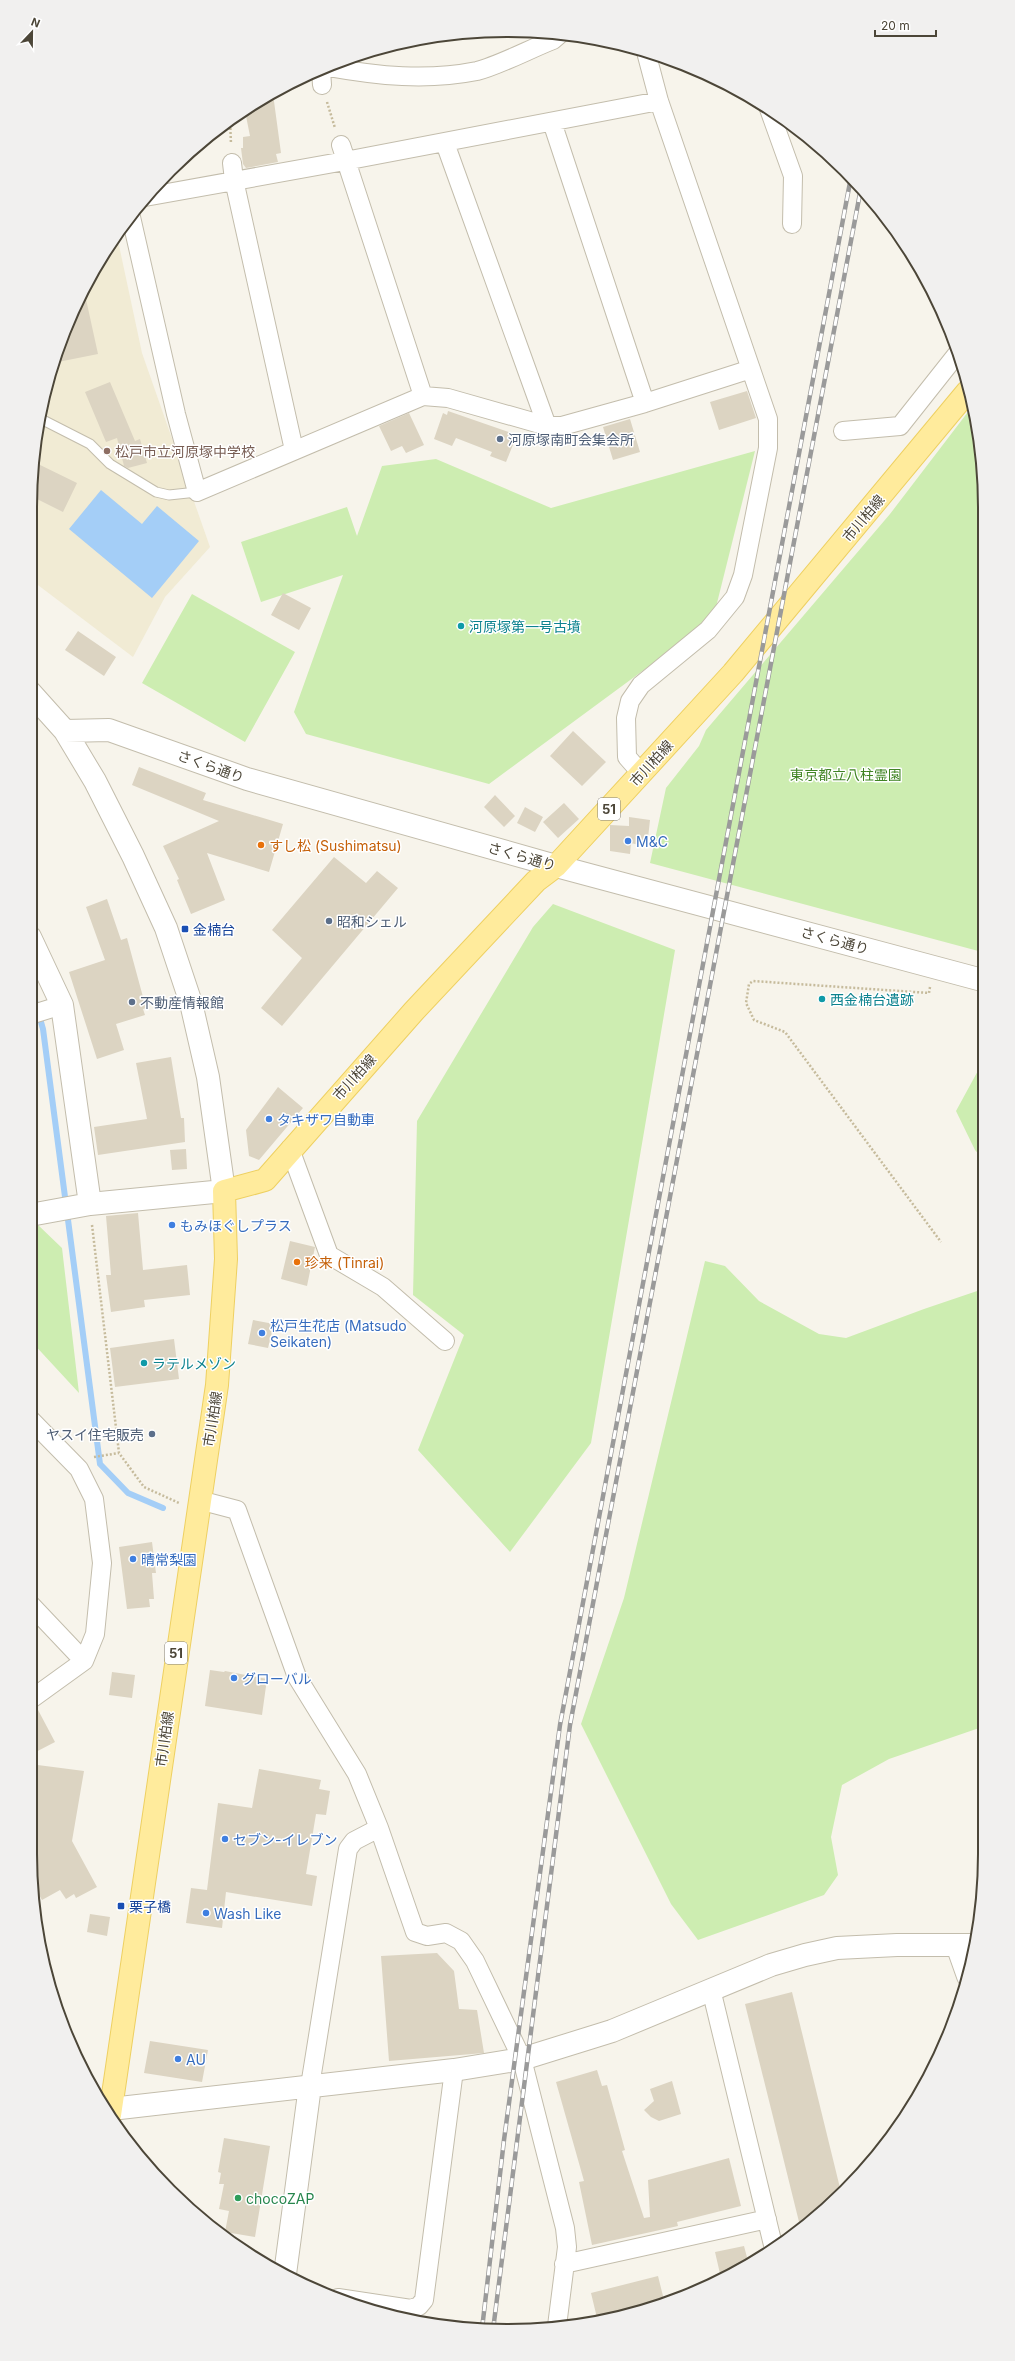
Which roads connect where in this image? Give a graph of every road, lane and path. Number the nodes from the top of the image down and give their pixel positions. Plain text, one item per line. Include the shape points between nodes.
1 (554, 40) edge
2 (648, 59) edge
3 (338, 69) edge
4 (322, 77) edge
5 (658, 101) junction
6 (773, 119) edge
7 (552, 122) junction
8 (230, 127) edge
9 (445, 142) junction
10 (343, 153) junction
11 (233, 172) junction
12 (157, 194) edge
13 (132, 223) edge
14 (792, 224) dead end
15 (954, 358) edge
16 (751, 369) junction
17 (964, 395) edge
18 (423, 396) junction
19 (645, 403) junction
20 (45, 421) edge
21 (547, 426) junction
22 (843, 431) dead end
23 (294, 450) junction
24 (197, 492) junction
25 (37, 700) edge
26 (65, 730) junction
27 (642, 773) junction
28 (556, 866) junction
29 (37, 957) edge
30 (936, 967) junction
31 (978, 979) edge
32 (55, 1007) junction
33 (37, 1013) edge
34 (290, 1149) junction
35 (224, 1191) junction
36 (85, 1205) junction
37 (37, 1214) edge
38 (941, 1242) dead end
39 (445, 1341) dead end
40 (37, 1426) edge
41 (189, 1502) junction
42 (37, 1611) edge
43 (84, 1661) junction
44 (37, 1695) edge
45 (379, 1828) junction
46 (967, 1945) edge
47 (710, 1989) junction
48 (522, 2060) junction
49 (454, 2070) junction
50 (310, 2086) junction
51 (110, 2105) edge
52 (113, 2110) edge
53 (767, 2219) junction
54 (772, 2242) edge
55 (564, 2264) junction
56 (286, 2268) edge
57 (367, 2302) edge
58 (558, 2321) edge

1 - 3 street via 478,70 416,77 372,75
2 - 5 street
4 - 10 path
5 - 7 street
5 - 16 street
6 - 14 street via 794,176
7 - 9 street
7 - 19 street
8 - 11 path
9 - 10 street
9 - 21 street
10 - 11 street
10 - 18 street
11 - 12 street
11 - 23 street
13 - 24 street via 176,414
15 - 22 street via 900,426
16 - 19 street
16 - 27 street via 768,419 768,448 743,575 735,596 708,630 642,685 630,701 626,718 627,757
17 - 27 main road, 市川柏線 / 51 via 733,672
18 - 21 street via 448,398
18 - 23 street
19 - 21 street via 562,426
20 - 24 lane via 90,444 110,464 156,492 169,495
23 - 24 street
25 - 26 street
26 - 28 street, さくら通り via 109,730 247,779
26 - 35 street via 107,804 166,928 191,1003 208,1077
27 - 28 main road, 市川柏線 / 51
28 - 30 street, さくら通り
28 - 34 main road, 市川柏線 / 51 via 536,881
29 - 32 street
30 - 31 street, さくら通り
30 - 38 path via 929,993 753,981 749,984 746,1003 754,1020 785,1032
32 - 33 street
32 - 36 street
34 - 35 main road, 市川柏線 / 51 via 265,1180
34 - 39 street via 329,1255 383,1287
35 - 36 street
35 - 41 main road, 市川柏線 / 51 via 226,1260 218,1373
36 - 37 street
36 - 41 path via 119,1453 144,1488
40 - 43 street via 79,1470 94,1499 102,1563 95,1634
41 - 45 street via 237,1510 297,1678 357,1774
41 - 51 main road, 市川柏線 / 51
42 - 43 street
43 - 44 street
45 - 48 street via 415,1932 426,1936 446,1933 461,1941 475,1961
45 - 50 street via 354,1841 348,1849
46 - 47 street via 837,1948 771,1965
47 - 48 street via 612,2031
47 - 53 street
48 - 49 street
48 - 55 street via 565,2228
49 - 50 street
49 - 57 street via 424,2300 411,2309
50 - 52 street
50 - 56 street
53 - 54 street
53 - 55 street
55 - 58 street

